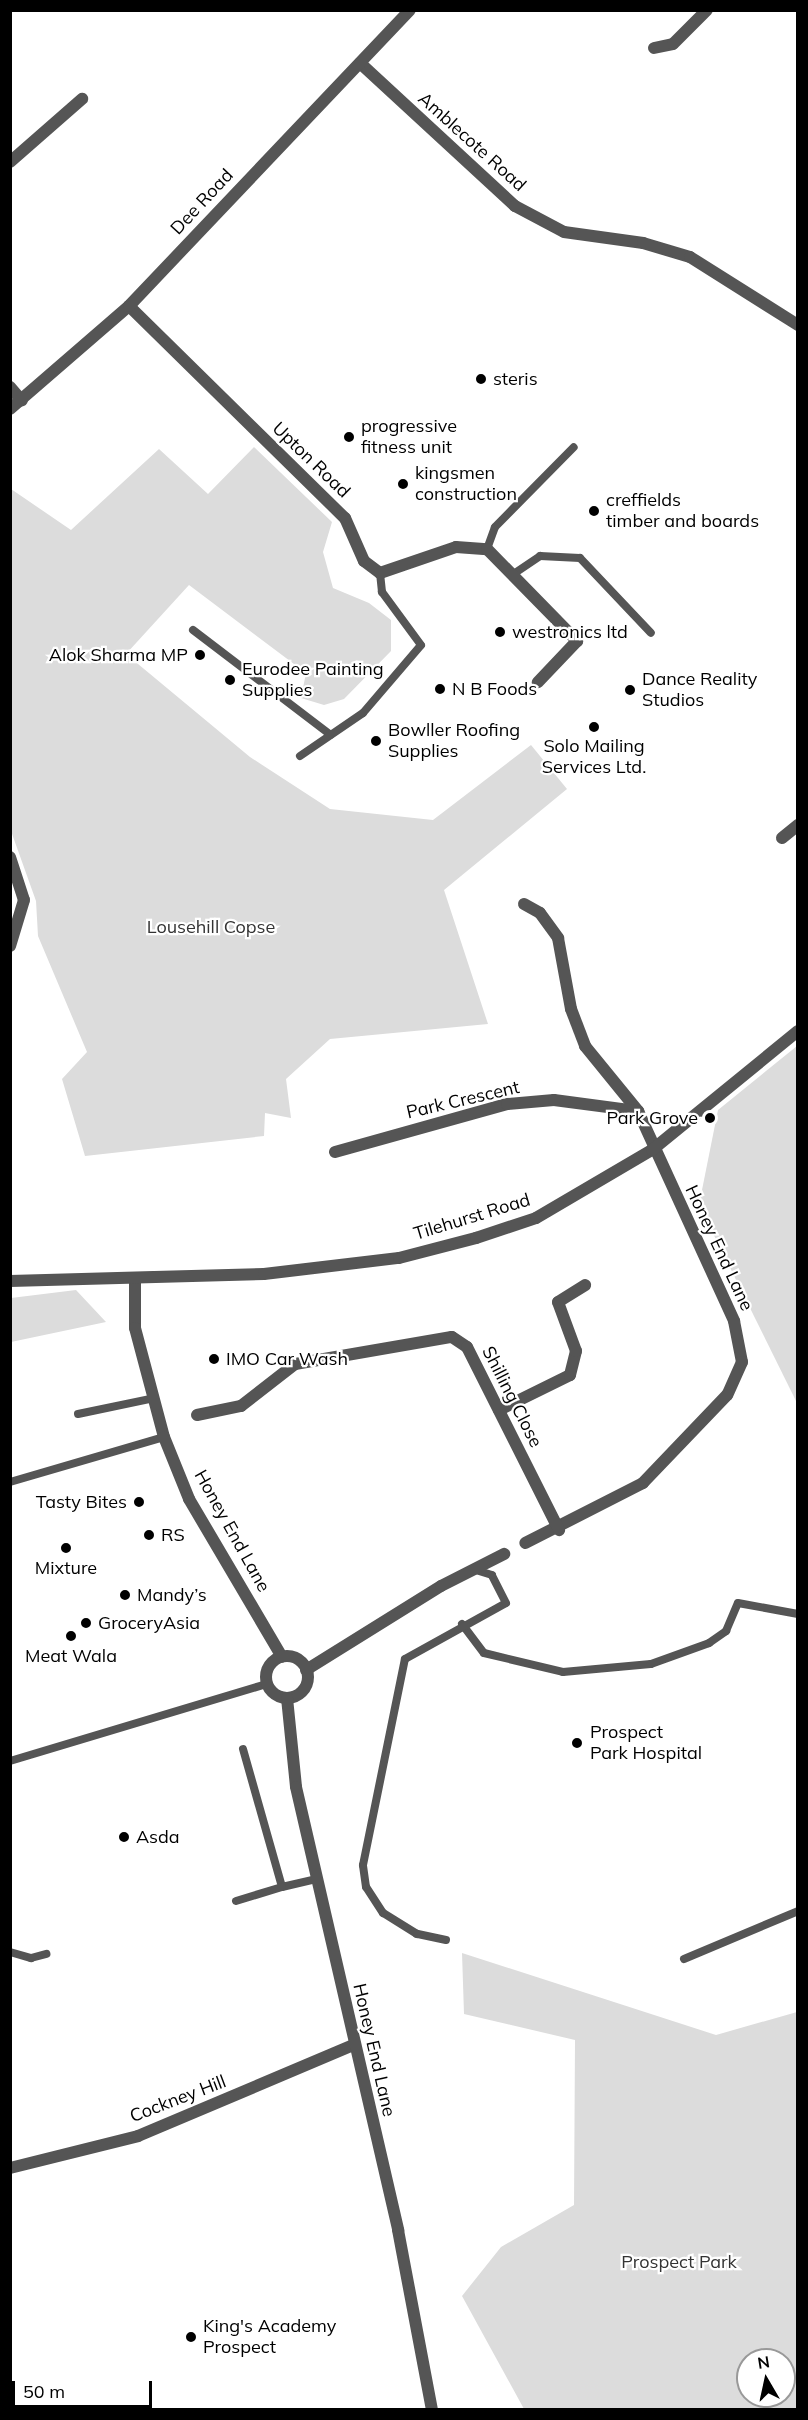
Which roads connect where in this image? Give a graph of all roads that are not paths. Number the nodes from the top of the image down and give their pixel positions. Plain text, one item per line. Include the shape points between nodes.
1 (410, 10) edge
2 (707, 10) edge
3 (654, 48) dead end
4 (360, 63) junction
5 (81, 99) dead end
6 (10, 162) edge
7 (129, 306) junction
8 (798, 325) edge
9 (10, 387) edge
10 (22, 401) junction
11 (10, 409) edge
12 (574, 447) dead end
13 (487, 549) junction
14 (380, 573) junction
15 (513, 575) junction
16 (193, 630) dead end
17 (651, 633) dead end
18 (538, 682) dead end
19 (332, 735) junction
20 (300, 756) dead end
21 (798, 825) edge
22 (782, 838) dead end
23 (10, 857) edge
24 (524, 904) dead end
25 (10, 946) edge
26 (798, 1031) edge
27 (638, 1111) junction
28 (652, 1150) junction
29 (335, 1152) dead end
30 (135, 1278) junction
31 (10, 1281) edge
32 (585, 1285) dead end
33 (150, 1399) junction
34 (499, 1410) junction
35 (78, 1414) dead end
36 (197, 1415) dead end
37 (164, 1437) junction
38 (10, 1482) edge
39 (559, 1530) junction
40 (525, 1544) dead end
41 (504, 1554) dead end
42 (476, 1570) junction
43 (798, 1614) edge
44 (462, 1624) junction
45 (282, 1657) junction
46 (306, 1670) junction
47 (266, 1684) junction
48 (287, 1698) junction
49 (243, 1749) dead end
50 (10, 1761) edge
51 (318, 1879) junction
52 (282, 1887) junction
53 (236, 1900) dead end
54 (798, 1911) edge
55 (446, 1941) dead end
56 (10, 1952) edge
57 (46, 1954) dead end
58 (684, 1959) dead end
59 (353, 2045) junction
60 (10, 2168) edge
61 (432, 2409) edge

1 - 4 street, Dee Road
2 - 3 street via 673,44
4 - 7 street, Dee Road
4 - 8 street, Amblecote Road via 515,206 564,232 643,243 690,257
5 - 6 street
7 - 10 street, Dee Road
7 - 14 street, Upton Road via 345,518 364,561
9 - 10 street
10 - 11 street, Dee Road
12 - 13 lane via 495,527
13 - 14 street via 456,547
13 - 15 street
14 - 19 lane, Upton Road via 382,592 421,645 363,713
15 - 17 lane via 540,556 580,558
15 - 18 street via 577,641
16 - 19 lane
19 - 20 lane, Upton Road
21 - 22 street
23 - 25 street via 24,900
24 - 27 street via 540,913 558,938 571,1009 585,1046
26 - 28 street, Tilehurst Road
27 - 28 street
27 - 29 street, Park Crescent via 554,1100 507,1104
28 - 30 street, Tilehurst Road via 536,1218 399,1258 264,1274
28 - 39 street, Honey End Lane via 724,1294 742,1362 727,1395 643,1483
30 - 31 street, Tilehurst Road
30 - 33 street, Honey End Lane via 135,1329
32 - 34 street via 558,1302 576,1351 570,1375
33 - 35 lane
33 - 37 street, Honey End Lane
34 - 36 street, Shilling Close via 467,1347 452,1337 432,1337 295,1364 241,1406
34 - 39 street, Shilling Close
37 - 38 lane
37 - 45 street, Honey End Lane via 189,1499
39 - 40 street, Honey End Lane
41 - 42 street
42 - 44 lane via 492,1575 506,1603
42 - 46 street
43 - 44 lane via 738,1603 726,1631 709,1643 651,1664 562,1672 497,1658 474,1645
44 - 55 lane via 405,1659 363,1864 366,1887 383,1913 417,1934
45 - 46 street via 299,1660
45 - 47 street via 270,1664
46 - 48 street via 304,1689
47 - 48 street via 274,1694
47 - 50 lane
48 - 51 street, Honey End Lane via 296,1787
49 - 52 lane
51 - 52 lane
51 - 59 street, Honey End Lane
52 - 53 lane
54 - 58 lane
56 - 57 lane via 31,1958
59 - 60 street, Cockney Hill via 138,2136
59 - 61 street, Honey End Lane via 398,2230

